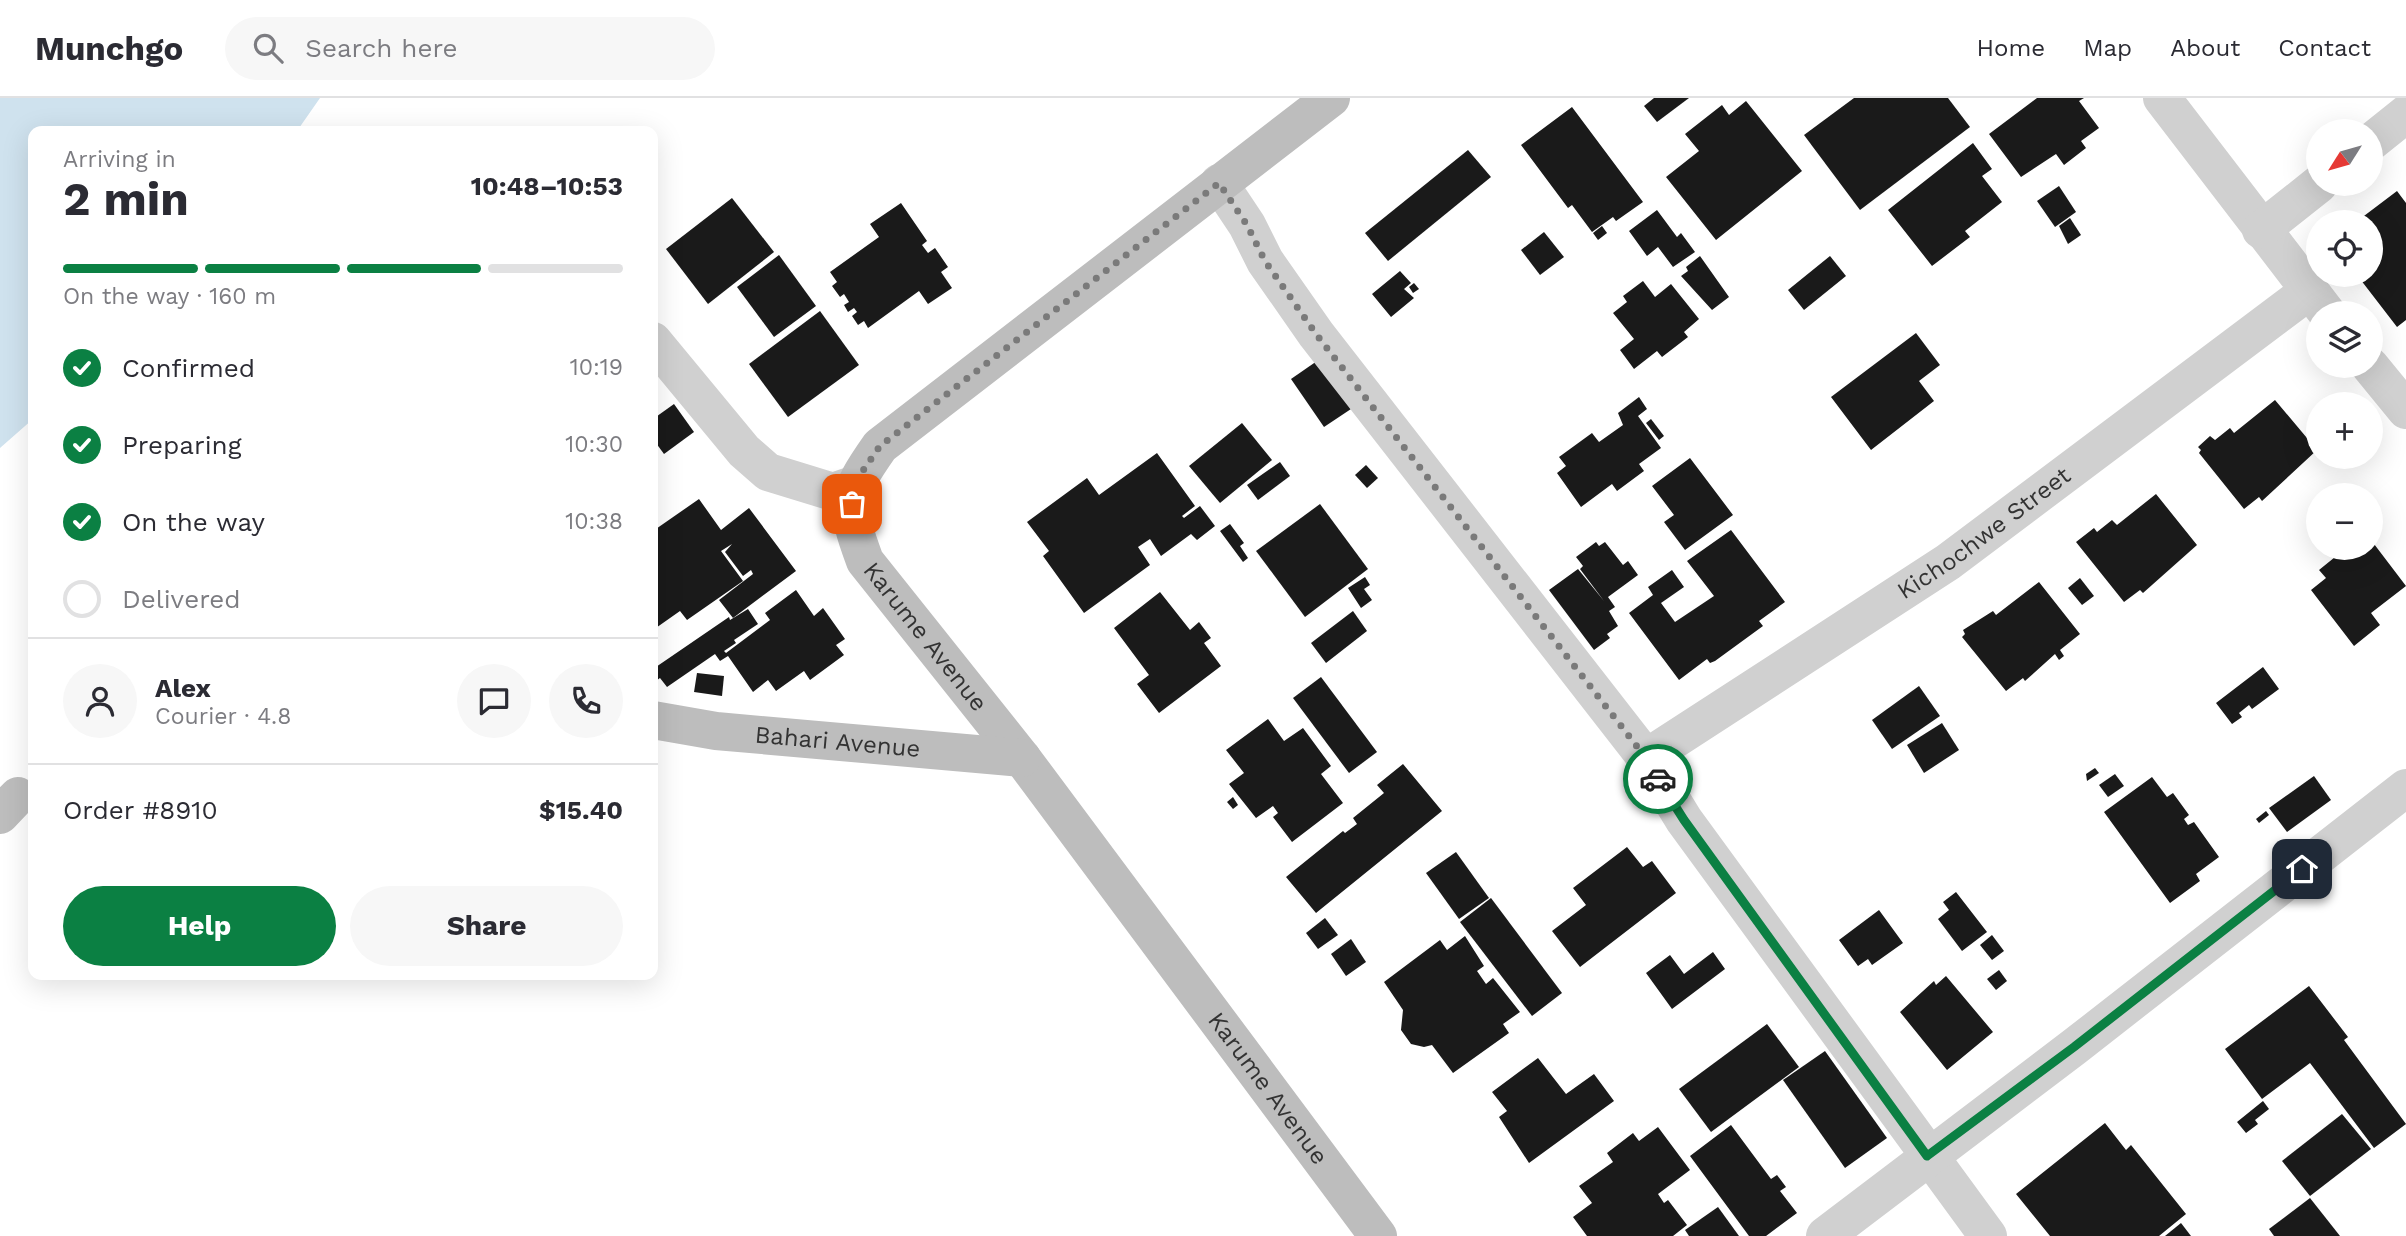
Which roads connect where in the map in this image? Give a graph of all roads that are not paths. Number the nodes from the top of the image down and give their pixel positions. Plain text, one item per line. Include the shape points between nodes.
1 (1331, 98) edge
2 (2162, 98) edge
3 (2406, 114) edge
4 (2384, 132) edge
5 (1219, 183) junction
6 (2306, 194) edge
7 (2261, 230) junction
8 (2317, 301) edge
9 (2306, 310) edge
10 (658, 347) edge
11 (2380, 378) edge
12 (2406, 410) edge
13 (853, 485) junction
14 (658, 721) edge
15 (1022, 758) junction
16 (1646, 758) junction
17 (2406, 788) edge
18 (1927, 1156) junction
19 (1378, 1236) edge
20 (1825, 1236) edge
21 (1988, 1236) edge

1 - 5 main road
2 - 7 street
3 - 4 street
5 - 13 main road via 880,446
5 - 16 street via 1316,334
6 - 7 street
7 - 8 street
9 - 16 street, Kichochwe Street via 1948,562
10 - 13 street via 744,451 768,472 833,492
11 - 12 street
13 - 15 main road, Karume Avenue via 851,523 866,561
14 - 15 main road, Bahari Avenue via 716,731
15 - 19 main road, Karume Avenue
16 - 18 street via 1684,820
17 - 18 street
18 - 20 street
18 - 21 street

